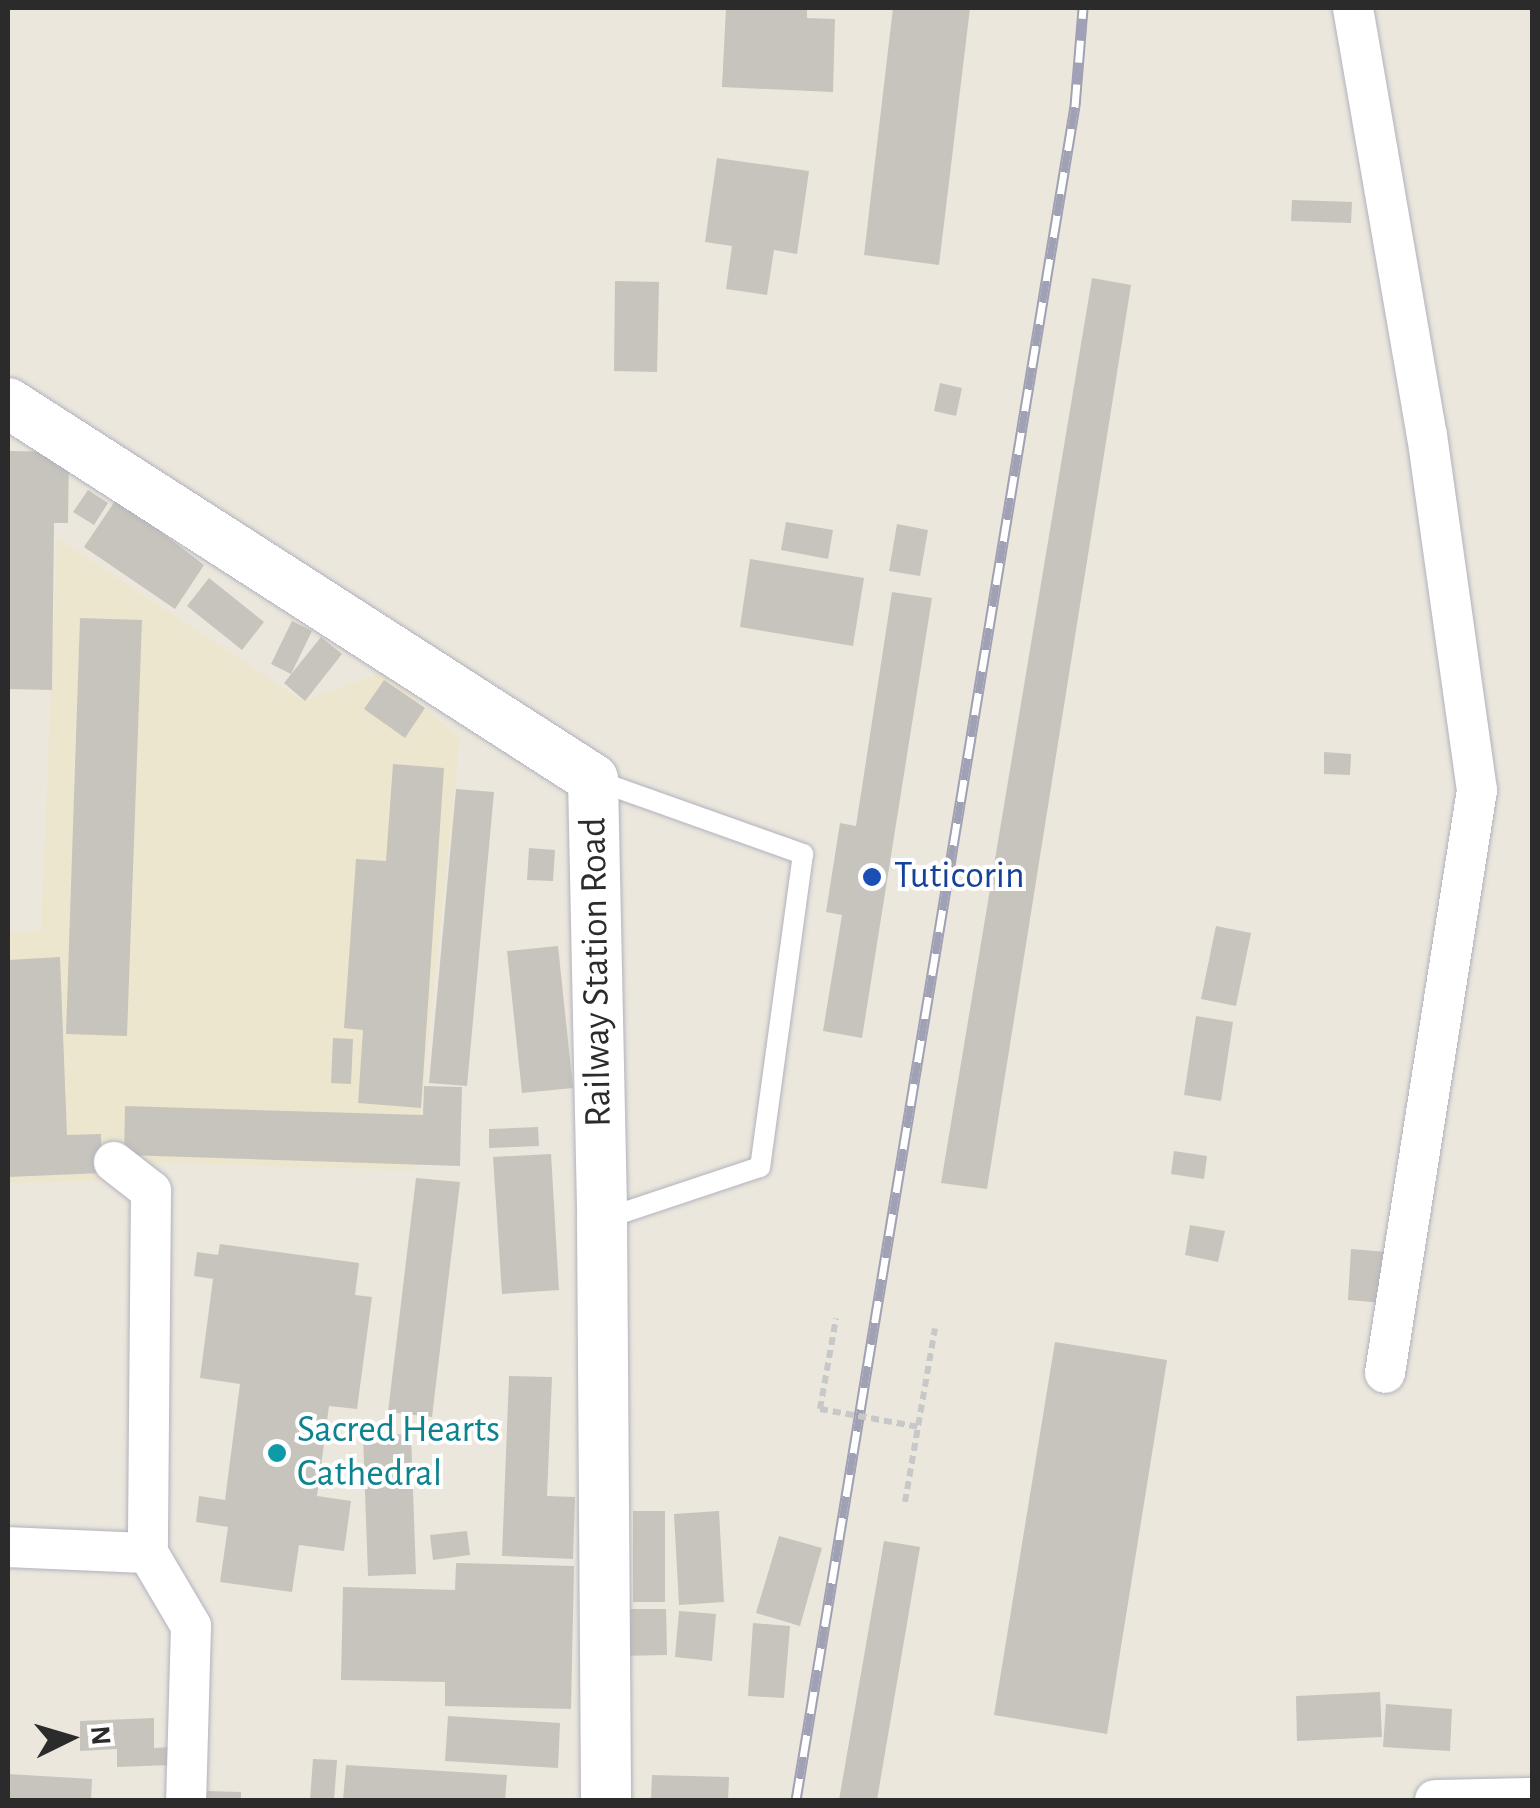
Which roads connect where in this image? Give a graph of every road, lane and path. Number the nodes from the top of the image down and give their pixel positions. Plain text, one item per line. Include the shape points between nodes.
1 (1352, 8) edge
2 (8, 403) edge
3 (593, 779) junction
4 (114, 1162) dead end
5 (602, 1220) junction
6 (836, 1318) dead end
7 (935, 1329) dead end
8 (1385, 1373) dead end
9 (919, 1427) junction
10 (905, 1502) dead end
11 (8, 1547) edge
12 (148, 1552) junction
13 (1532, 1798) edge
14 (186, 1800) edge
15 (606, 1800) edge
16 (1436, 1800) edge

1 - 8 street via 1427,435 1477,790
2 - 3 street, Railway Station Road
3 - 5 street, Railway Station Road
3 - 5 lane via 803,854 760,1167
4 - 12 street via 151,1191
5 - 15 street, Railway Station Road
6 - 9 path, bridge via 820,1410
7 - 9 path
9 - 10 path
11 - 12 street
12 - 14 street via 190,1626
13 - 16 street

